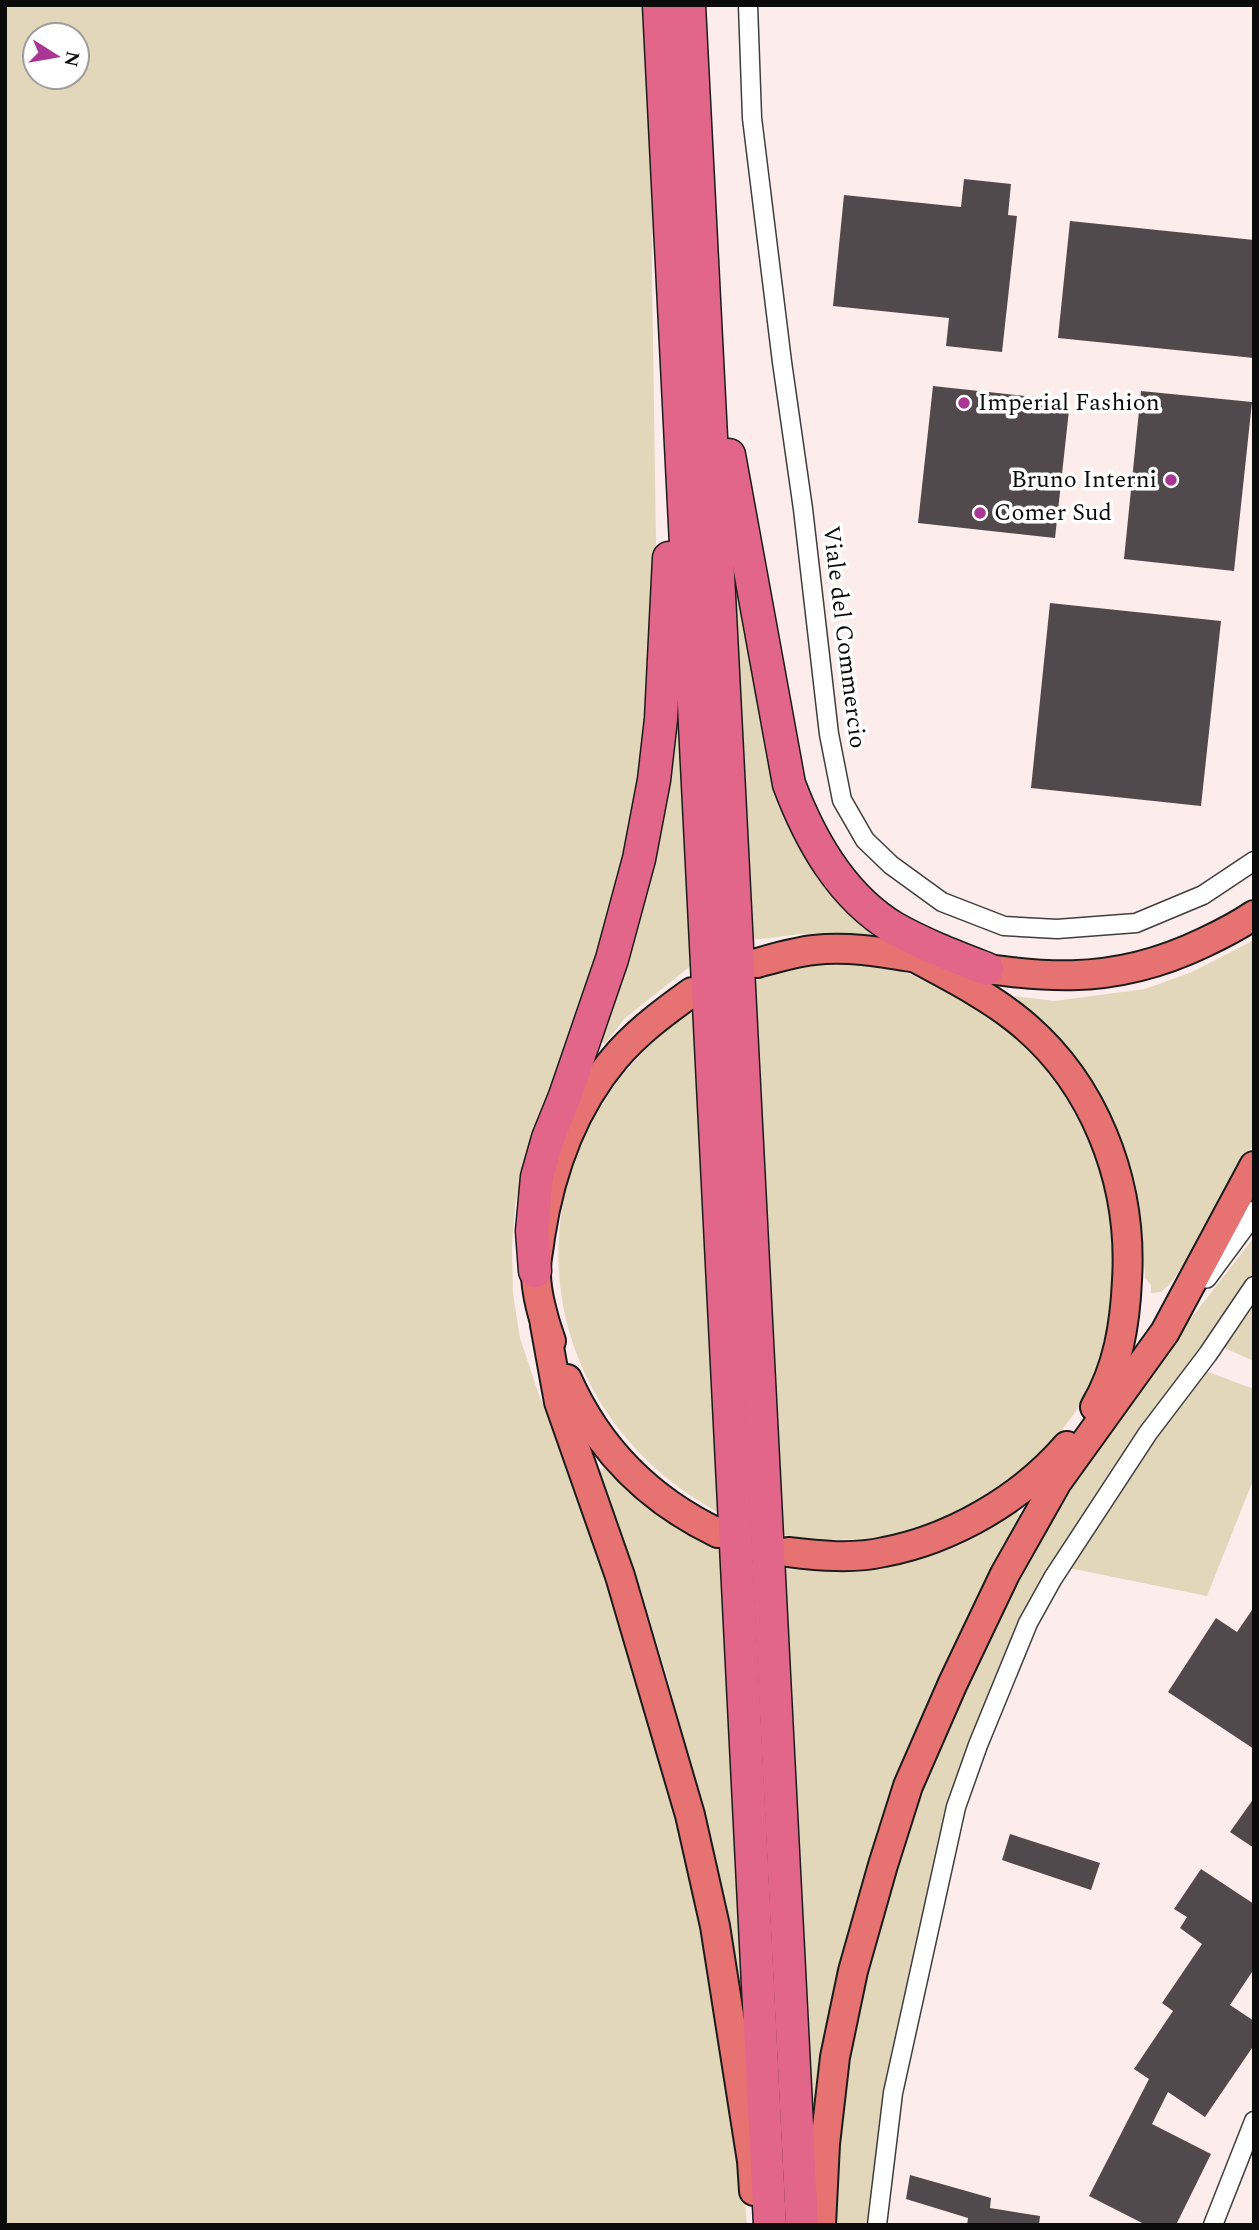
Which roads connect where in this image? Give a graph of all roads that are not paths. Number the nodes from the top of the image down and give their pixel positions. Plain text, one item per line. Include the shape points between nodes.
1 (659, 5) edge
2 (689, 5) edge
3 (748, 5) edge
4 (696, 145) junction
5 (670, 197) junction
6 (1254, 861) edge
7 (1254, 915) edge
8 (915, 957) junction
9 (757, 963) dead end
10 (987, 969) junction
11 (692, 992) dead end
12 (1254, 1166) edge
13 (1254, 1212) edge
14 (535, 1271) junction
15 (1254, 1286) edge
16 (545, 1325) junction
17 (1165, 1332) junction
18 (1144, 1362) junction
19 (1097, 1404) junction
20 (1077, 1434) junction
21 (1057, 1482) junction
22 (718, 1533) dead end
23 (788, 1552) dead end
24 (1254, 2121) edge
25 (756, 2225) edge
26 (770, 2225) edge
27 (802, 2225) edge
28 (821, 2225) edge
29 (877, 2225) edge
30 (1213, 2225) edge

1 - 5 highway
2 - 4 highway
3 - 6 street, Viale del Commercio via 752,118 829,734 842,800 865,840 942,902 1004,926 1056,929 1136,923 1203,895
4 - 10 highway via 710,240 730,462 789,784 823,857 868,908 928,946
4 - 27 highway
5 - 14 highway via 662,314 670,509 668,584 654,780 612,959 537,1177 532,1231
5 - 26 highway
7 - 10 main road via 1189,950 1129,971 1046,975
8 - 9 main road via 815,950
8 - 10 main road
8 - 19 main road via 973,988 1030,1031 1072,1079 1103,1134 1122,1195 1128,1259 1121,1340
11 - 14 main road via 631,1041 587,1097 558,1161
12 - 17 main road
13 - 17 street
14 - 16 main road
15 - 29 street via 1058,1569 1028,1623 978,1745 956,1807 893,2092
16 - 22 main road via 573,1393 610,1451 659,1498
16 - 25 main road via 559,1402 620,1576 690,1815 715,1926 752,2161
17 - 18 main road
18 - 19 main road
18 - 21 main road
19 - 20 main road
20 - 21 main road
20 - 23 main road via 1055,1460 1004,1501 934,1537 872,1554
21 - 28 main road via 1005,1574 953,1683 895,1826 853,1971 835,2057
24 - 30 street

